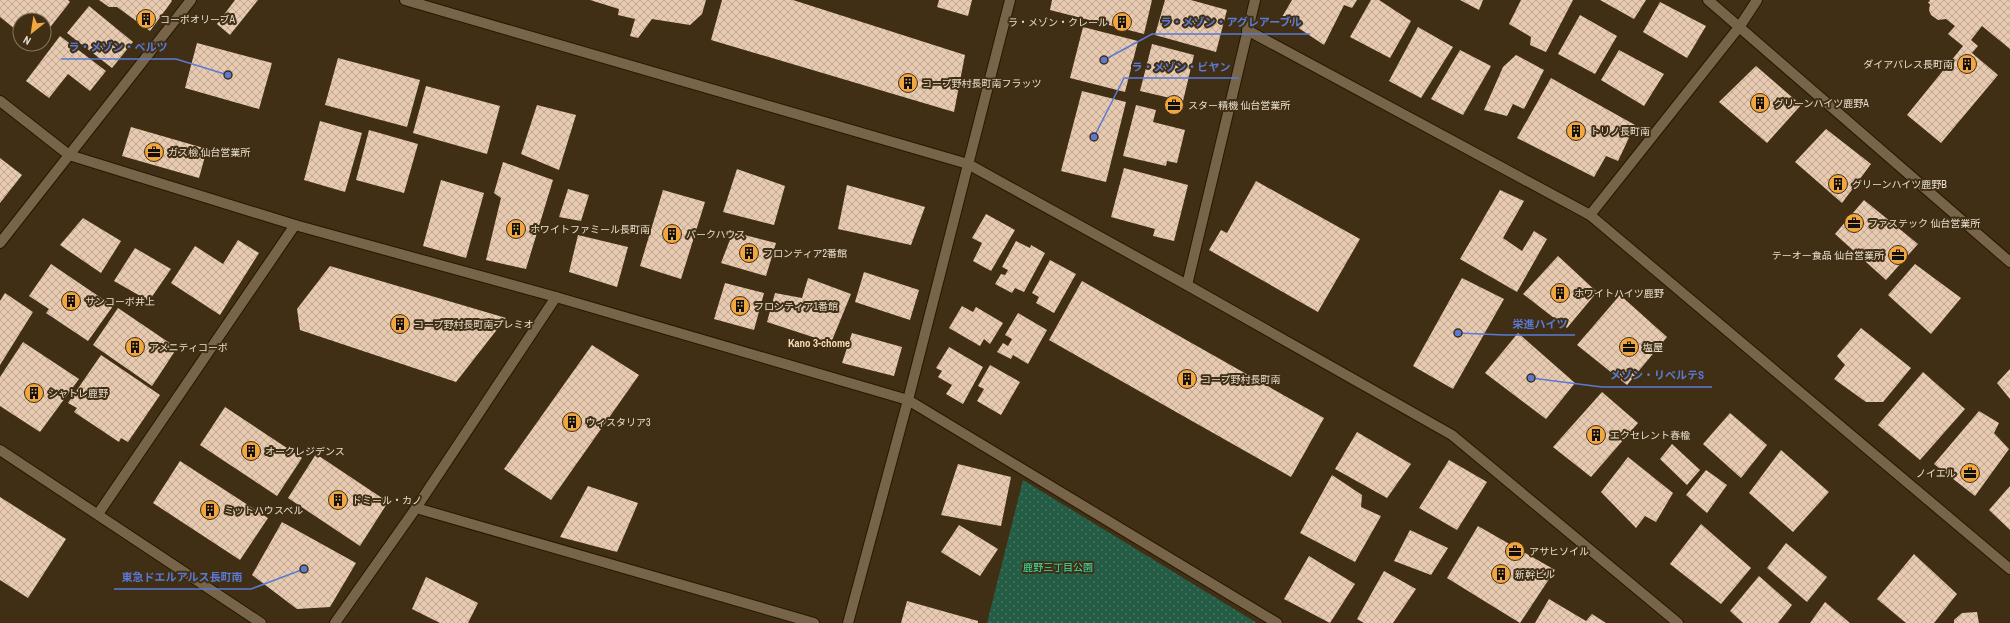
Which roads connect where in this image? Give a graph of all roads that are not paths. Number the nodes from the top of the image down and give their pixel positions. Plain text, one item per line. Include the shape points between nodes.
1 (191, 0) edge
2 (404, 0) edge
3 (1010, 0) edge
4 (1255, 0) edge
5 (1708, 0) edge
6 (1757, 0) edge
7 (1740, 26) junction
8 (1247, 30) junction
9 (0, 101) edge
10 (69, 155) junction
11 (968, 164) junction
12 (1590, 214) junction
13 (295, 225) junction
14 (0, 243) edge
15 (2010, 262) edge
16 (1186, 285) junction
17 (556, 297) junction
18 (908, 400) junction
19 (0, 450) edge
20 (416, 508) junction
21 (98, 514) junction
22 (2010, 569) edge
23 (261, 623) edge
24 (335, 623) edge
25 (814, 623) edge
26 (848, 623) edge
27 (1277, 623) edge
28 (1678, 623) edge

1 - 10 street
2 - 11 street
3 - 11 street
4 - 8 street
5 - 7 street
6 - 7 street
7 - 12 street
7 - 15 street
8 - 12 street
8 - 16 street
9 - 10 street
10 - 13 street
10 - 14 street
11 - 16 street
11 - 18 street
12 - 22 street
13 - 17 street
13 - 21 street
16 - 28 street via 1452,435
17 - 18 street
17 - 20 street
18 - 26 street
18 - 27 street
19 - 21 street
20 - 24 street
20 - 25 street
21 - 23 street

